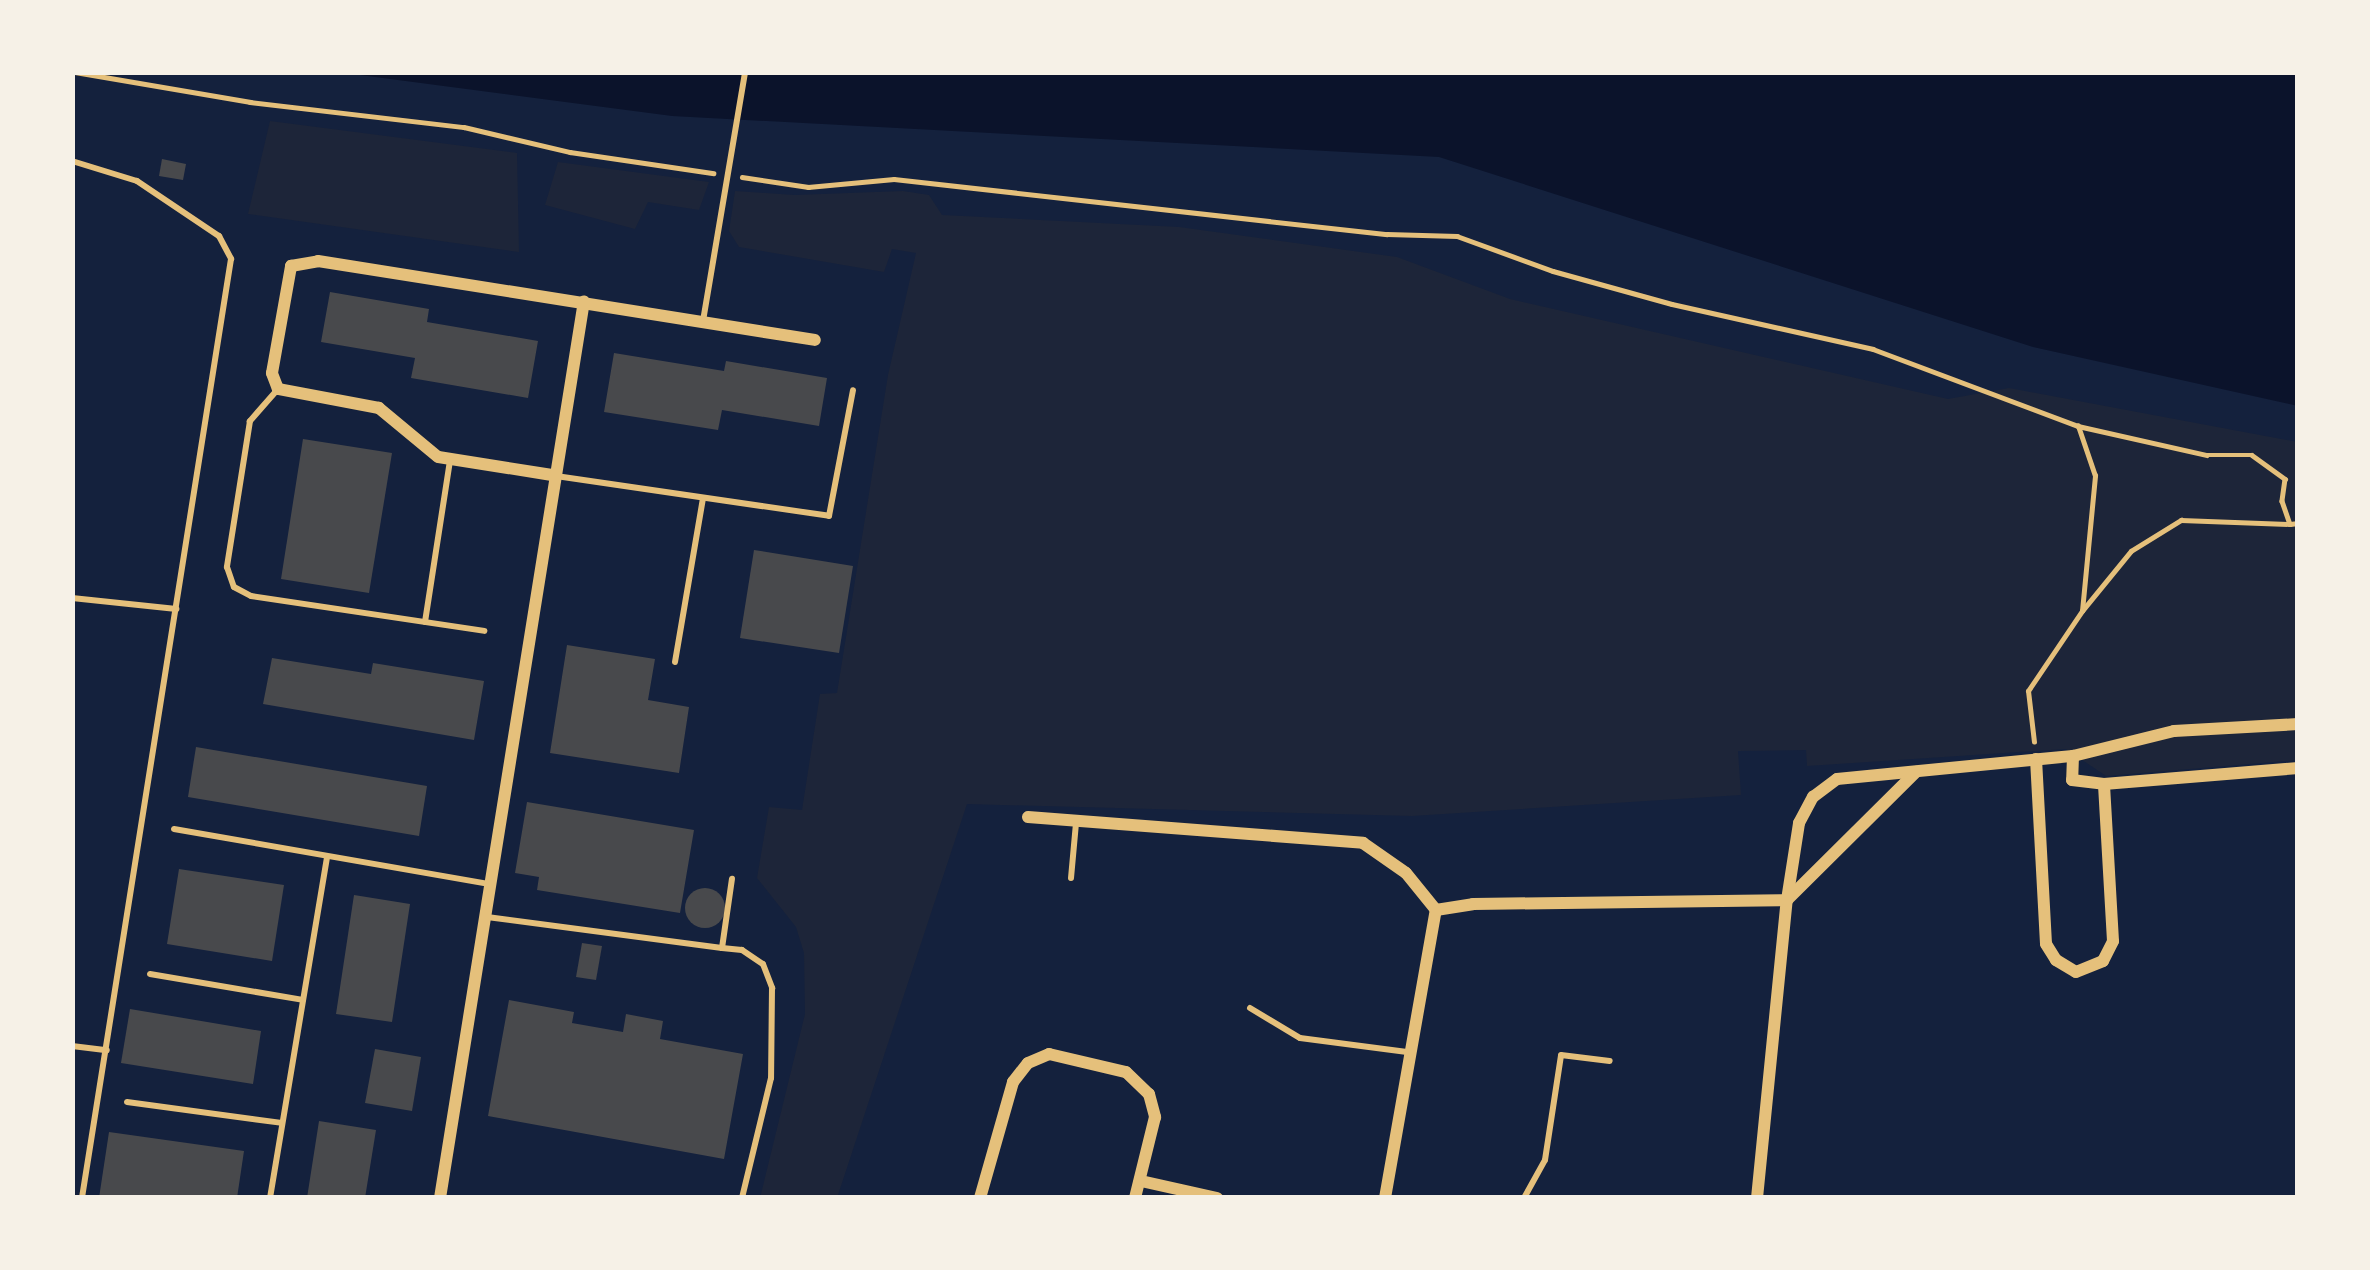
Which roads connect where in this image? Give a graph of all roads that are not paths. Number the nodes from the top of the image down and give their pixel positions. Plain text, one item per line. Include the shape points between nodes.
1 (745, 72) edge
2 (72, 161) edge
3 (584, 301) junction
4 (703, 321) junction
5 (814, 340) dead end
6 (278, 389) junction
7 (854, 390) dead end
8 (450, 460) junction
9 (552, 476) junction
10 (703, 498) junction
11 (72, 598) edge
12 (176, 609) junction
13 (425, 622) junction
14 (484, 631) dead end
15 (675, 662) dead end
16 (2298, 724) edge
17 (2073, 757) junction
18 (2036, 759) junction
19 (2298, 768) edge
20 (1917, 771) junction
21 (2104, 784) junction
22 (1028, 817) dead end
23 (1076, 820) junction
24 (174, 829) dead end
25 (327, 858) junction
26 (1071, 878) dead end
27 (732, 879) dead end
28 (488, 884) junction
29 (1787, 900) junction
30 (1436, 910) junction
31 (484, 916) junction
32 (722, 948) junction
33 (150, 974) dead end
34 (303, 1000) junction
35 (1250, 1008) dead end
36 (72, 1046) edge
37 (106, 1050) junction
38 (1407, 1052) junction
39 (1610, 1061) dead end
40 (127, 1102) dead end
41 (282, 1123) junction
42 (1142, 1181) junction
43 (82, 1198) edge
44 (270, 1198) edge
45 (440, 1198) edge
46 (742, 1198) edge
47 (980, 1198) edge
48 (1135, 1198) edge
49 (1217, 1198) edge
50 (1385, 1198) edge
51 (1524, 1198) edge
52 (1757, 1198) edge

1 - 4 lane
2 - 12 lane via 136,181 230,250
3 - 4 street
3 - 6 street via 300,261 285,283 272,373
3 - 9 street
4 - 5 street
6 - 8 street via 379,408 427,453
6 - 13 lane via 250,421 227,567 234,587
7 - 10 lane via 830,516
8 - 9 street
8 - 13 lane
9 - 10 lane
9 - 28 street
10 - 15 lane
11 - 12 lane
12 - 37 lane
13 - 14 lane
16 - 17 street via 2174,730
17 - 18 street
17 - 21 street via 2072,780
18 - 20 street
18 - 21 street via 2046,944 2076,972 2103,961 2113,941
19 - 21 street
20 - 29 street
20 - 29 street via 1837,779 1813,797 1799,823
22 - 23 street
23 - 26 lane
23 - 30 street via 1363,843 1406,873
24 - 25 lane
25 - 28 lane
25 - 34 lane
27 - 32 lane
28 - 31 street
29 - 30 street
29 - 52 street
30 - 38 street
31 - 32 lane
31 - 45 street
32 - 46 lane via 763,964 772,988 771,1078
33 - 34 lane
34 - 41 lane
35 - 38 lane via 1300,1038
36 - 37 lane
37 - 43 lane
38 - 50 street
39 - 51 lane via 1561,1055 1545,1160
40 - 41 lane
41 - 44 lane
42 - 47 street via 1155,1118 1143,1085 1117,1068 1049,1054 1023,1066 1013,1082
42 - 48 street
42 - 49 street

